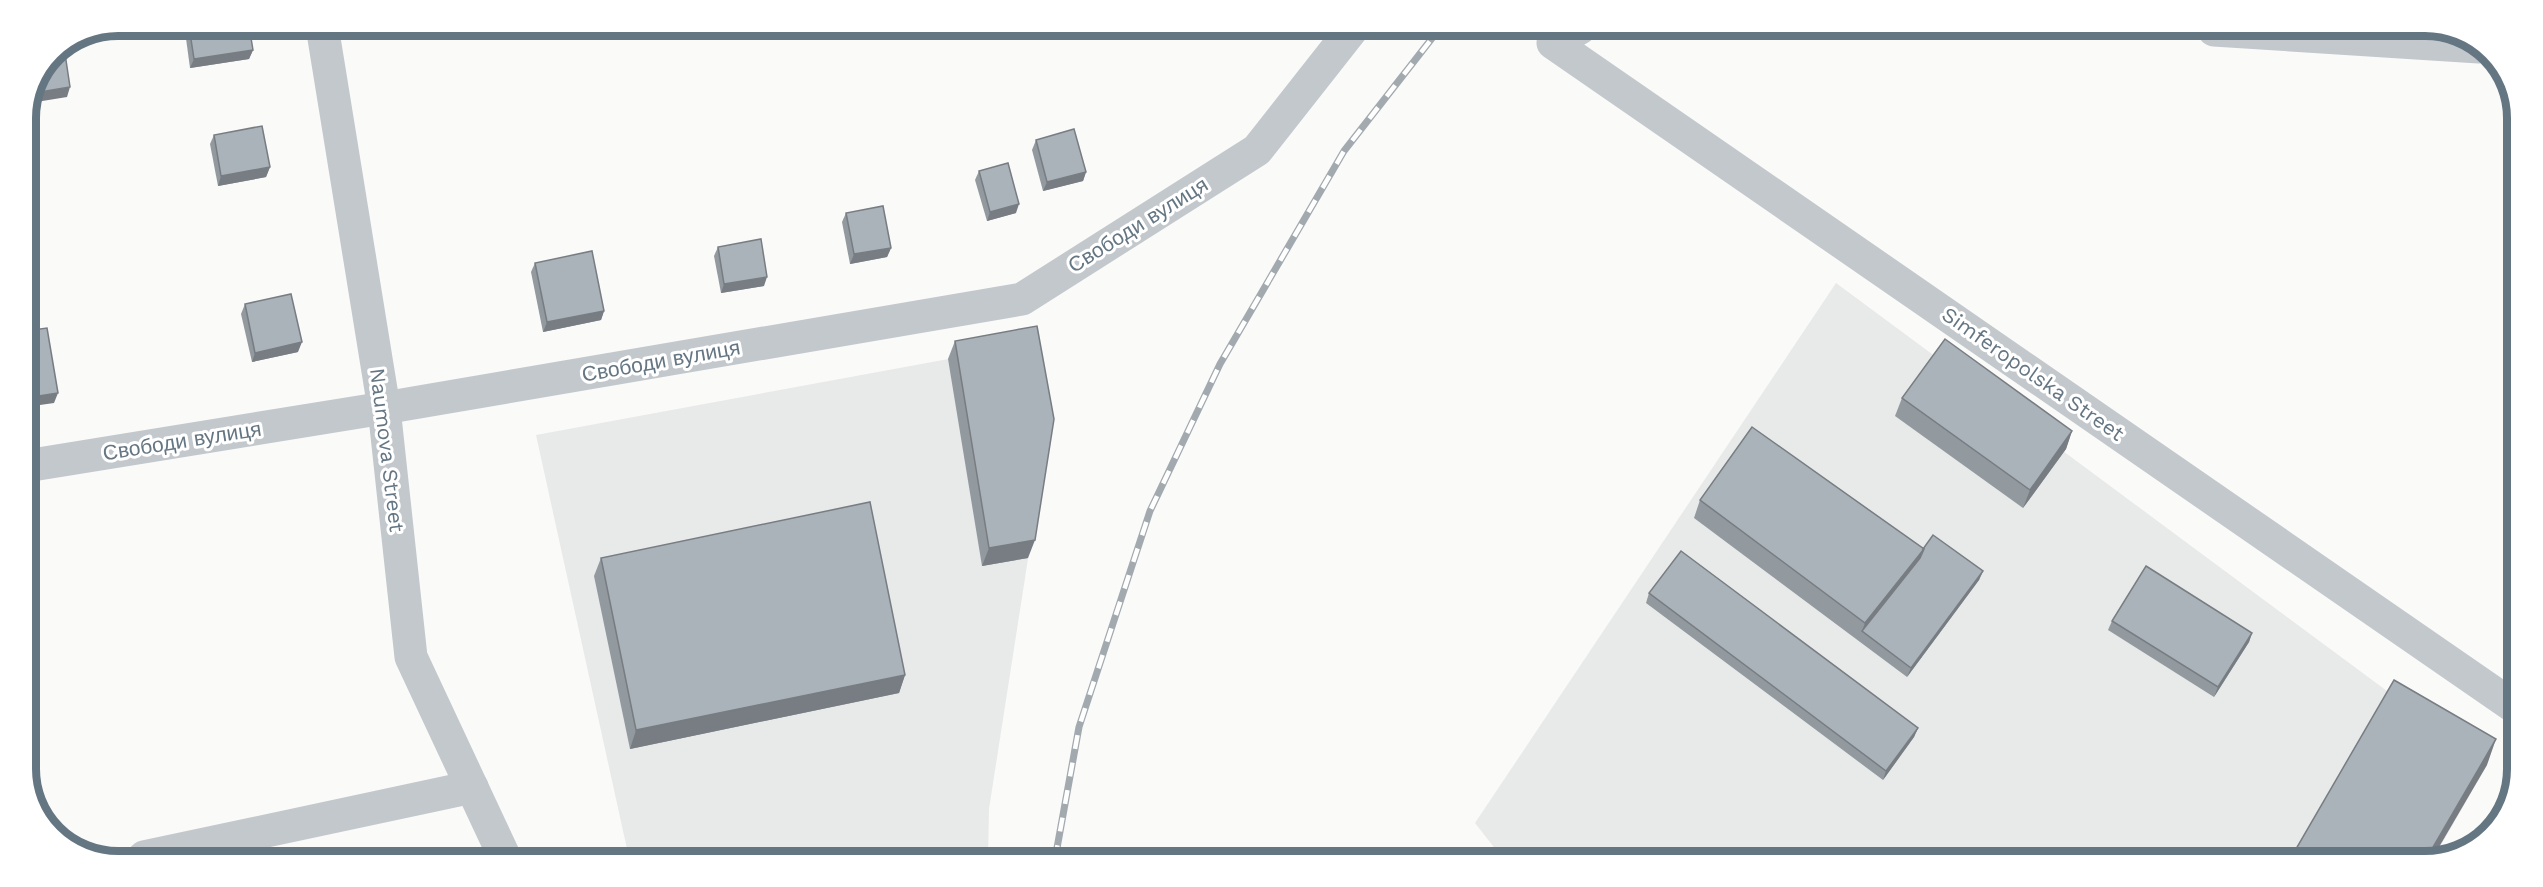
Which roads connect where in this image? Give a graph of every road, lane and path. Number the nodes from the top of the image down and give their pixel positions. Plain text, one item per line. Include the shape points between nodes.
1 (324, 36) edge
2 (1347, 36) edge
3 (1566, 36) edge
4 (2308, 36) edge
5 (2464, 46) edge
6 (384, 408) junction
7 (36, 464) edge
8 (2507, 702) edge
9 (472, 787) junction
10 (172, 851) edge
11 (502, 851) edge

1 - 6 street, Naumova Street
2 - 6 street, Свободи вулиця via 1257,150 1022,298
3 - 8 street, Simferopolska Street
4 - 5 street
6 - 7 street, Свободи вулиця
6 - 9 street, Naumova Street via 411,657
9 - 10 street
9 - 11 street, Naumova Street

